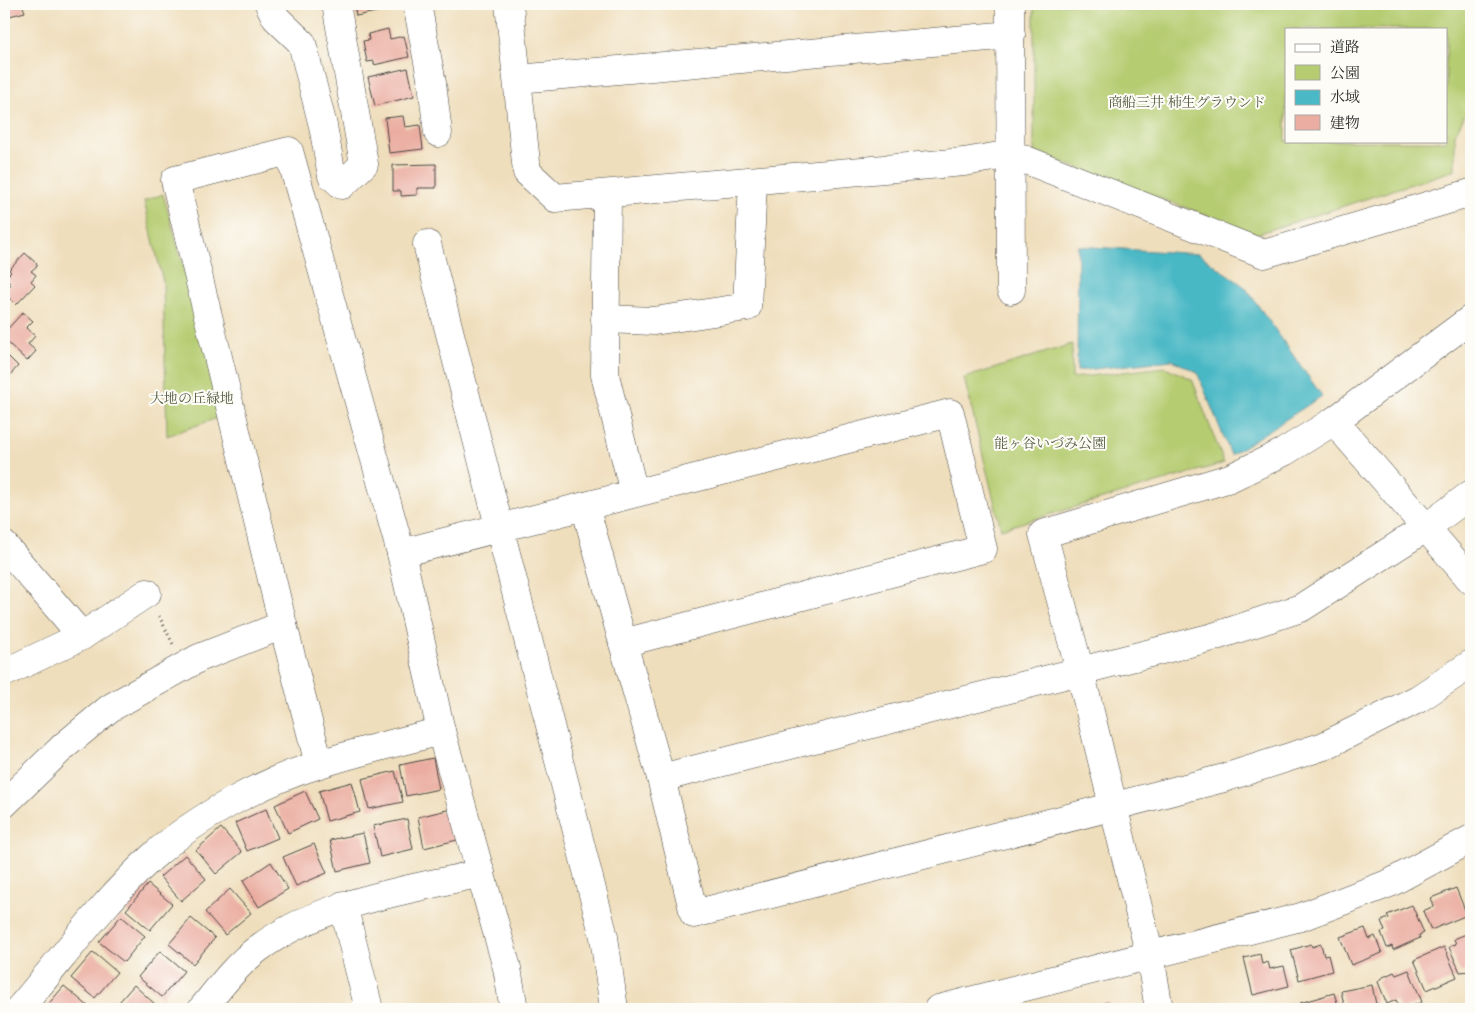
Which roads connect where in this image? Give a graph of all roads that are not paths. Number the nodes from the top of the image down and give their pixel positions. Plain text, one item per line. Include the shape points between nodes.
1 (269, 4) edge
2 (336, 4) edge
3 (416, 4) edge
4 (509, 4) edge
5 (1010, 4) edge
6 (1011, 35) junction
7 (518, 79) junction
8 (438, 133) dead end
9 (1012, 154) junction
10 (753, 181) junction
11 (1471, 193) edge
12 (607, 195) junction
13 (427, 244) dead end
14 (1011, 290) dead end
15 (605, 319) junction
16 (1471, 319) edge
17 (1334, 421) junction
18 (634, 493) junction
19 (1471, 494) edge
20 (585, 506) junction
21 (1427, 527) junction
22 (500, 528) junction
23 (4, 545) edge
24 (402, 553) junction
25 (1471, 580) edge
26 (147, 593) road end
27 (283, 625) junction
28 (82, 636) junction
29 (623, 643) junction
30 (1471, 664) edge
31 (1080, 671) junction
32 (4, 673) edge
33 (441, 731) junction
34 (319, 764) junction
35 (661, 778) junction
36 (4, 804) edge
37 (1114, 807) junction
38 (1471, 839) edge
39 (482, 873) junction
40 (343, 905) junction
41 (1150, 956) junction
42 (214, 1003) edge
43 (19, 1009) edge
44 (369, 1009) edge
45 (514, 1009) edge
46 (614, 1009) edge
47 (938, 1009) edge
48 (1159, 1009) edge

1 - 2 street via 276,18 302,44 332,176 342,185 364,164
3 - 8 street
4 - 7 street
5 - 6 street
6 - 7 street
6 - 9 street
7 - 12 street via 527,172 555,198
9 - 10 street via 964,162
9 - 11 street via 1264,254
9 - 14 street
10 - 12 street
10 - 15 street via 747,308 654,321
12 - 15 street
13 - 22 street
15 - 18 street via 605,375
16 - 17 street
17 - 21 street
17 - 31 street via 1284,452 1230,478 1043,534
18 - 20 street
18 - 29 street via 950,413 983,549
19 - 21 street
20 - 22 street
20 - 29 street
21 - 25 street
21 - 31 street via 1301,608 1213,637
22 - 24 street
22 - 46 street via 604,937
23 - 28 street
24 - 27 street via 289,151 175,180
24 - 33 street
26 - 28 street
27 - 34 street
27 - 36 street via 199,658 110,708 64,746
28 - 32 street
29 - 35 street
30 - 37 street via 1418,699 1324,746 1224,778
31 - 35 street
31 - 37 street
33 - 34 street
33 - 39 street
34 - 43 street via 277,780 208,815 152,857 111,900
35 - 37 street via 694,914
37 - 41 street
38 - 41 street via 1390,883 1301,916
39 - 40 street
39 - 45 street via 507,968
40 - 42 street via 300,923 258,948
40 - 44 street
41 - 47 street
41 - 48 street

